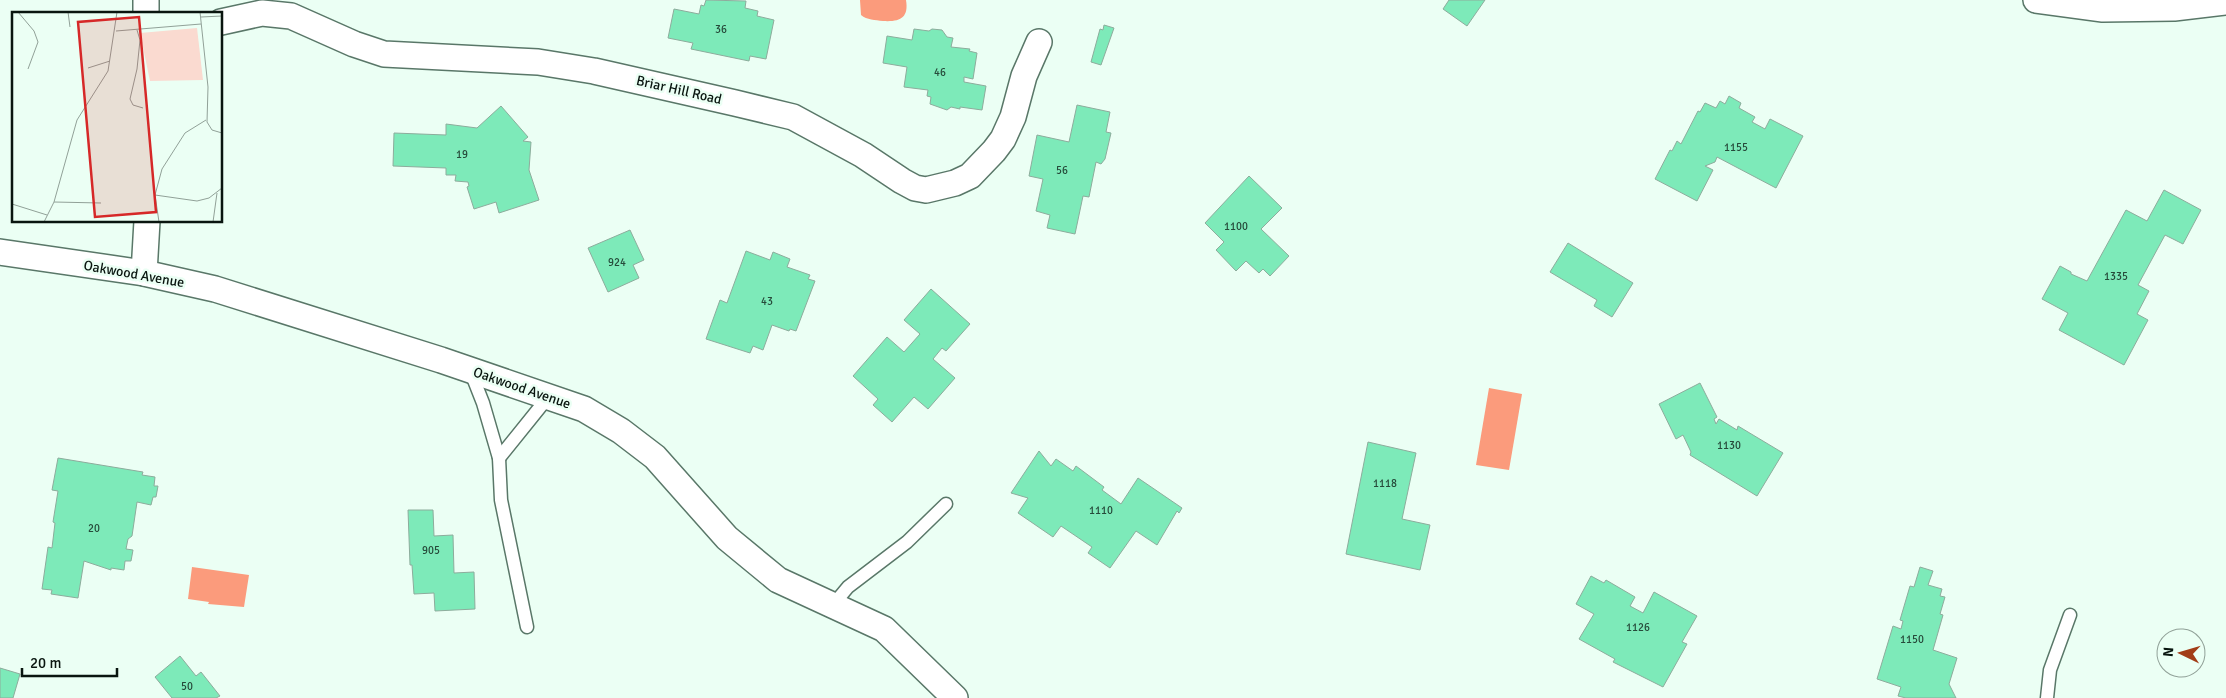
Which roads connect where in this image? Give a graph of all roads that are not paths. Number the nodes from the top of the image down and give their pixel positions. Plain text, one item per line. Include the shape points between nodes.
1 (2036, 0) edge
2 (2226, 2) edge
3 (222, 22) edge
4 (1039, 42) dead end
5 (146, 222) edge
6 (0, 252) edge
7 (144, 273) junction
8 (470, 370) junction
9 (549, 396) junction
10 (499, 458) junction
11 (946, 504) dead end
12 (833, 605) junction
13 (2070, 615) dead end
14 (528, 627) dead end
15 (955, 698) edge
16 (2047, 698) edge

1 - 2 street via 2103,9 2174,8
3 - 4 street, Briar Hill Road via 262,13 291,16 384,54 538,62 594,71 735,103 793,118 863,155 902,181 926,190 970,176 994,151 1003,139
5 - 7 street
6 - 7 street, Oakwood Avenue
7 - 8 street, Oakwood Avenue via 215,289
8 - 9 street, Oakwood Avenue
8 - 10 lane
9 - 10 lane
9 - 12 street, Oakwood Avenue via 584,409 620,431 655,457 727,538 778,580
10 - 14 lane via 501,500
11 - 12 lane via 907,542 848,587
12 - 15 street, Oakwood Avenue via 884,630
13 - 16 lane via 2050,670

